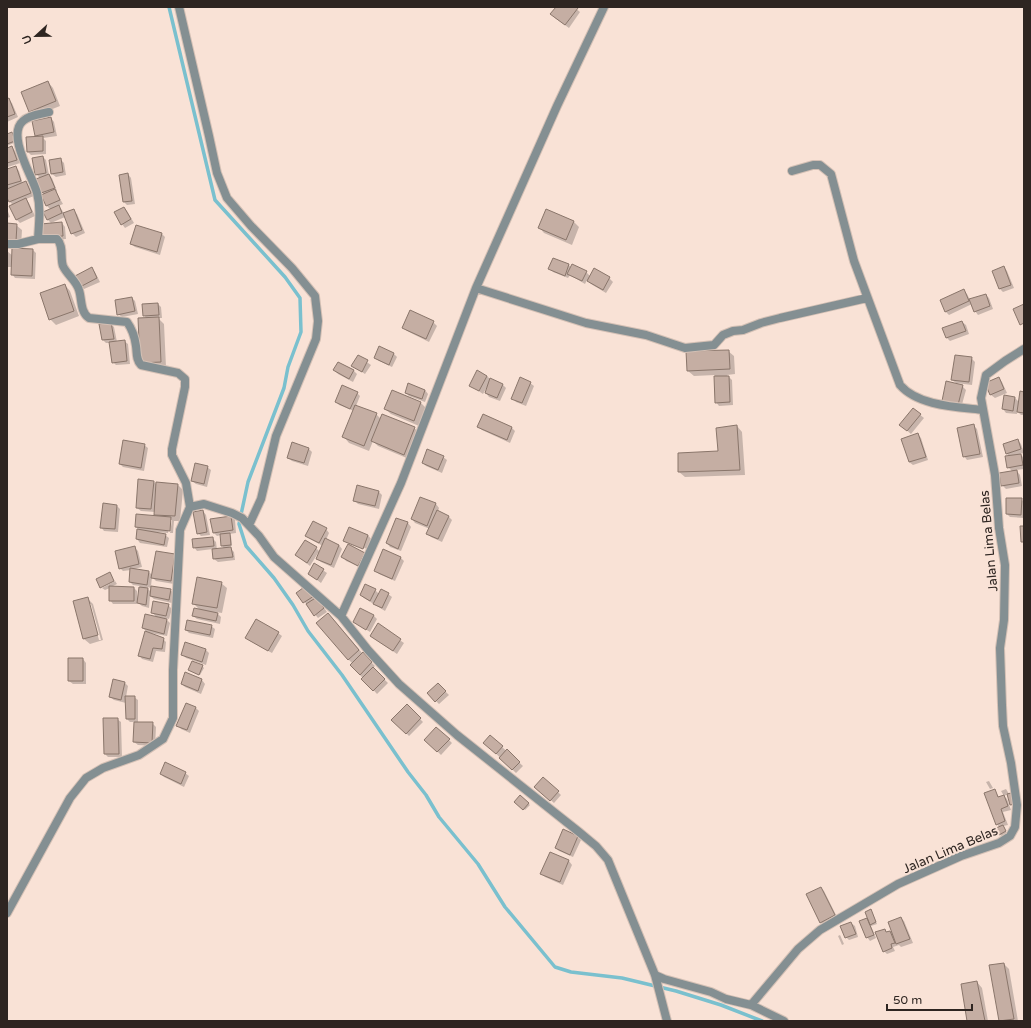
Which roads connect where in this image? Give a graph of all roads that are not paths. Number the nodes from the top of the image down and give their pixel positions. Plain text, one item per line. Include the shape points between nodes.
1 (179, 7) edge
2 (604, 7) edge
3 (49, 112) dead end
4 (792, 171) dead end
5 (38, 239) junction
6 (7, 244) edge
7 (476, 288) junction
8 (867, 298) junction
9 (1024, 349) edge
10 (983, 410) junction
11 (190, 507) junction
12 (249, 525) junction
13 (341, 616) junction
14 (7, 913) edge
15 (655, 978) junction
16 (751, 1005) junction
17 (666, 1017) edge
18 (784, 1021) edge

1 - 12 street via 216,172 227,198 292,268 314,296 318,321 316,339 276,436 261,499
2 - 7 street
3 - 5 street via 26,118 18,127 19,150 32,178 39,203
4 - 8 street via 820,165 831,174 854,261
5 - 6 street
5 - 11 street via 59,241 60,257 78,288 85,316 127,322 133,332 140,365 178,373 185,379 172,455 186,483
7 - 8 street via 586,322 646,335 685,348 714,345 732,330 743,330
7 - 13 street via 401,484
8 - 10 street via 900,385 905,391 932,403
9 - 10 street, Jalan Lima Belas via 986,375 981,398
10 - 16 street, Jalan Lima Belas via 1005,564 1004,620 1000,648 1002,705 1003,726 1017,805 1015,827 1010,836 998,843 961,856 898,884 820,930 794,954
11 - 12 street via 204,504 232,512
11 - 14 street via 180,530 173,718 163,739 139,755 103,768 86,778 70,798
12 - 13 street via 274,557
13 - 15 street via 399,684 457,735 596,846 608,860
15 - 16 street
15 - 17 street
16 - 18 street

